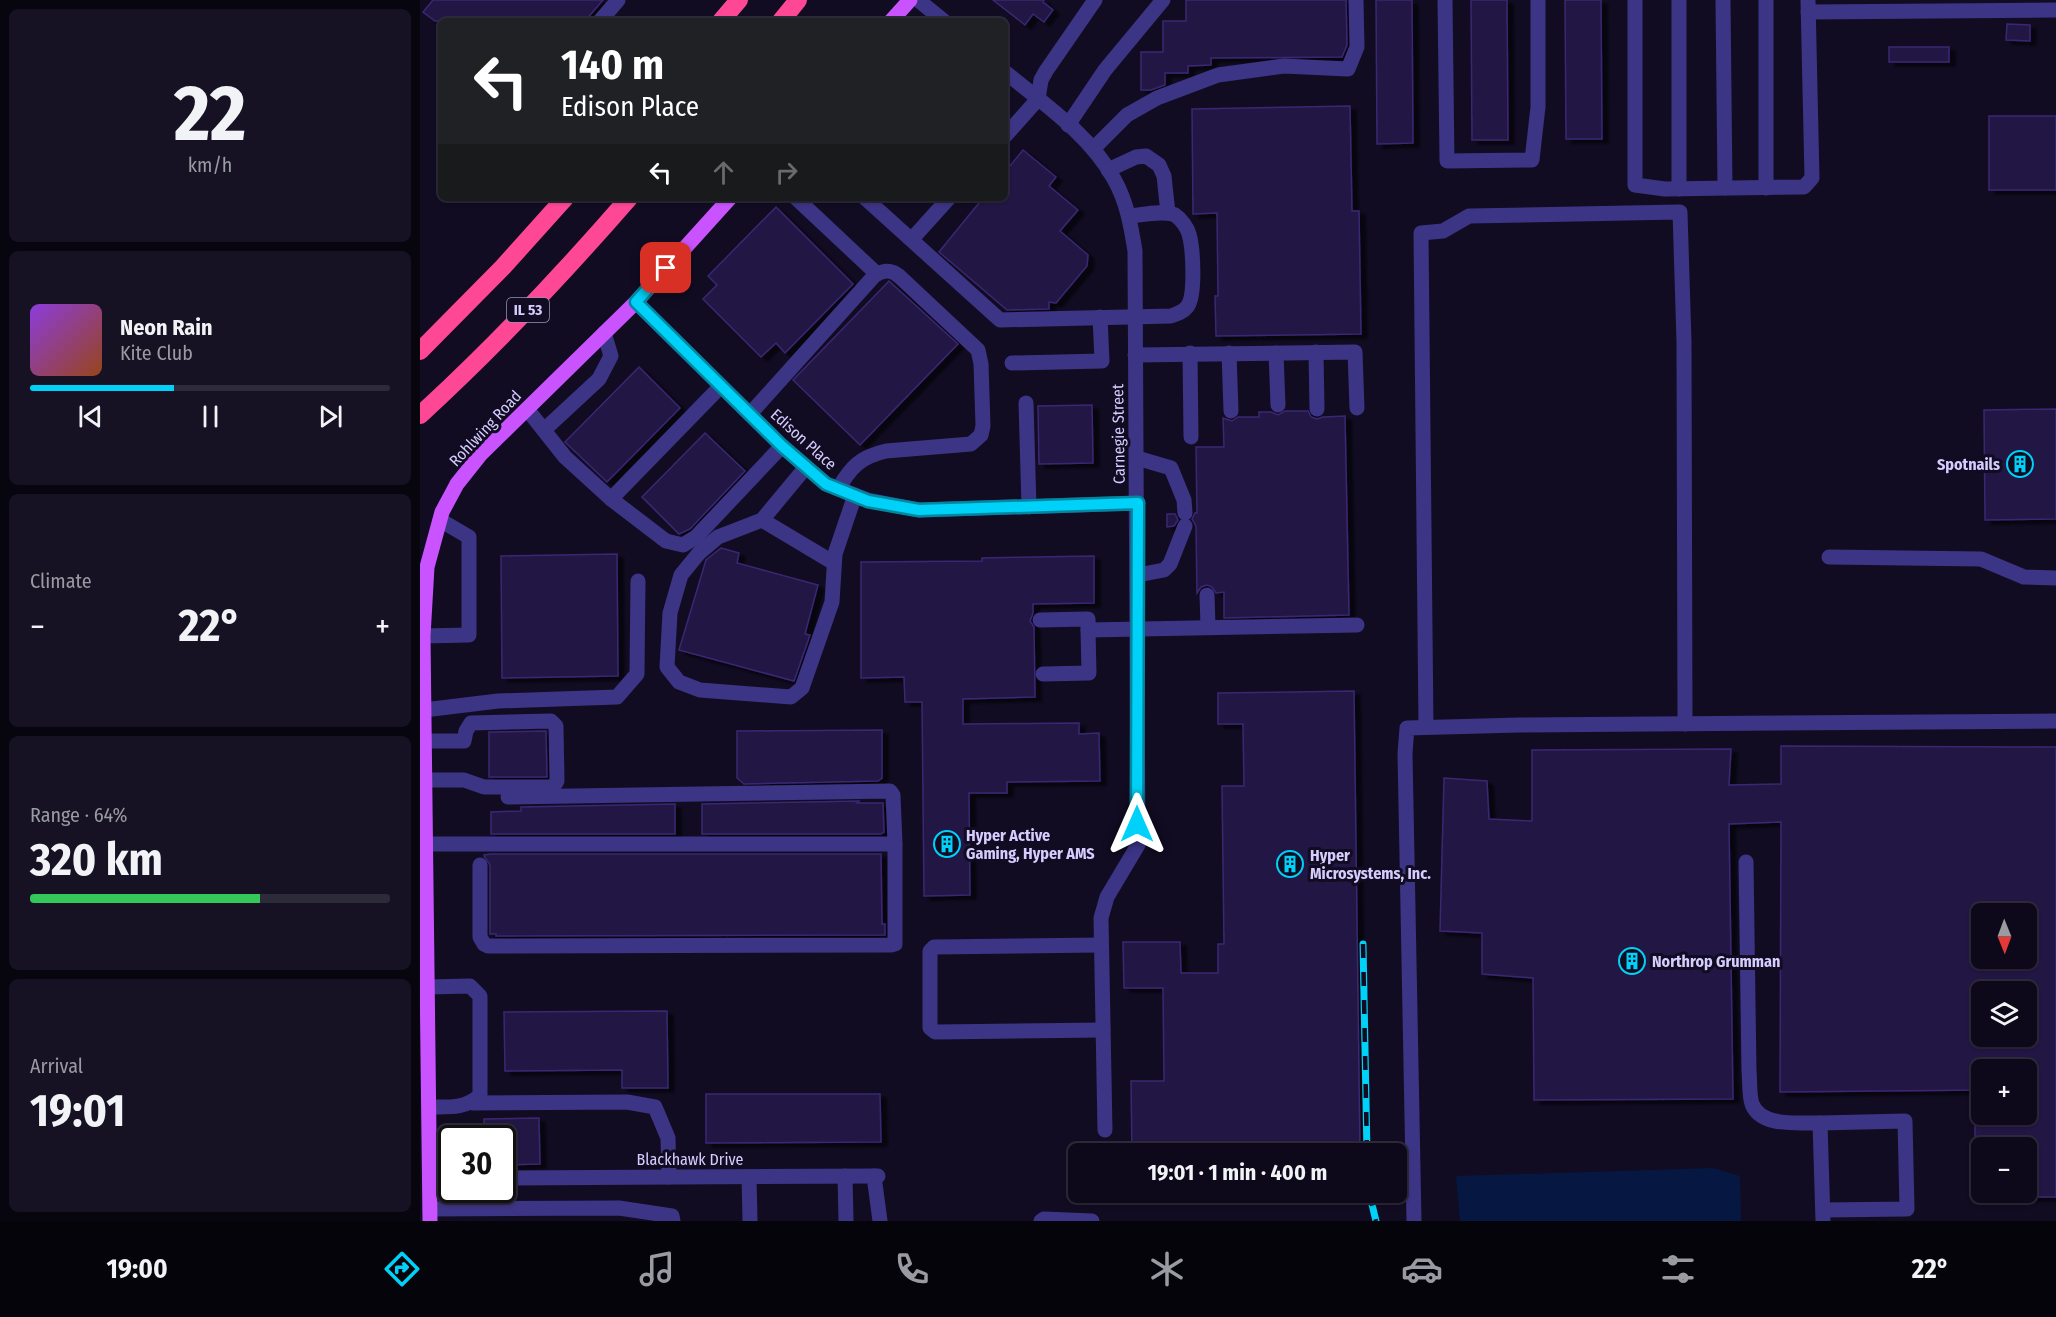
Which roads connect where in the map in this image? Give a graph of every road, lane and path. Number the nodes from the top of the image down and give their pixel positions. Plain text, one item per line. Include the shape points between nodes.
1 (618, 0) edge
2 (739, 0) edge
3 (798, 0) edge
4 (910, 0) edge
5 (918, 0) edge
6 (1095, 0) edge
7 (1163, 0) edge
8 (1356, 0) edge
9 (1445, 0) edge
10 (1538, 0) edge
11 (1635, 0) edge
12 (1679, 0) edge
13 (1723, 0) edge
14 (1766, 0) edge
15 (1808, 6) edge
16 (2056, 10) edge
17 (603, 18) edge
18 (724, 18) edge
19 (783, 18) edge
20 (894, 18) edge
21 (940, 18) edge
22 (1008, 74) edge
23 (1038, 99) junction
24 (1068, 125) junction
25 (1008, 133) edge
26 (1093, 149) junction
27 (1108, 170) junction
28 (1725, 188) junction
29 (1766, 188) junction
30 (1679, 189) junction
31 (562, 201) edge
32 (626, 201) edge
33 (727, 201) edge
34 (799, 201) edge
35 (868, 201) edge
36 (946, 201) edge
37 (1168, 213) junction
38 (1129, 216) junction
39 (912, 239) junction
40 (877, 274) junction
41 (636, 302) junction
42 (1100, 317) junction
43 (1135, 317) junction
44 (604, 333) junction
45 (420, 351) edge
46 (1316, 352) junction
47 (1190, 353) junction
48 (1229, 353) junction
49 (1276, 353) junction
50 (1135, 355) junction
51 (1012, 363) dead end
52 (721, 386) junction
53 (1026, 403) dead end
54 (1278, 405) dead end
55 (1357, 408) dead end
56 (527, 409) junction
57 (1317, 409) dead end
58 (1231, 411) dead end
59 (750, 414) junction
60 (420, 415) edge
61 (544, 430) junction
62 (1191, 437) dead end
63 (782, 446) junction
64 (1137, 458) junction
65 (806, 467) junction
66 (838, 489) junction
67 (855, 495) junction
68 (612, 499) junction
69 (1138, 503) junction
70 (1029, 507) junction
71 (440, 520) junction
72 (762, 520) junction
73 (1829, 557) dead end
74 (834, 563) junction
75 (1138, 575) junction
76 (2056, 578) edge
77 (638, 581) dead end
78 (1207, 595) dead end
79 (1040, 620) dead end
80 (1357, 625) dead end
81 (1208, 627) junction
82 (1138, 629) junction
83 (1088, 630) junction
84 (423, 636) junction
85 (1043, 674) dead end
86 (422, 686) edge
87 (424, 710) junction
88 (2056, 722) edge
89 (1685, 724) junction
90 (1426, 727) junction
91 (424, 741) junction
92 (425, 780) junction
93 (508, 798) dead end
94 (426, 844) junction
95 (895, 844) junction
96 (1746, 862) dead end
97 (480, 865) dead end
98 (1101, 945) junction
99 (425, 984) edge
100 (1103, 1030) junction
101 (472, 1103) junction
102 (429, 1107) junction
103 (1820, 1123) junction
104 (1105, 1130) dead end
105 (845, 1176) junction
106 (669, 1177) junction
107 (750, 1177) junction
108 (516, 1178) edge
109 (430, 1179) junction
110 (438, 1179) edge
111 (430, 1215) edge
112 (531, 1215) edge
113 (1823, 1216) edge
114 (673, 1221) edge
115 (750, 1221) edge
116 (846, 1221) edge
117 (880, 1221) edge
118 (1041, 1221) edge
119 (1092, 1221) edge
120 (1414, 1221) edge

1 - 17 street
2 - 18 highway
3 - 19 highway
4 - 20 main road
5 - 21 street
6 - 23 street via 1046,71
7 - 24 street via 1105,70
8 - 26 street via 1357,47 1348,69 1284,66 1218,75 1127,114
9 - 10 street via 1447,161 1532,160 1538,107
11 - 30 street via 1635,185
12 - 30 street
13 - 28 street
14 - 29 street
15 - 16 street
15 - 29 street via 1812,178 1804,187
22 - 23 street, Carnegie Street
23 - 24 street, Carnegie Street
23 - 25 street
24 - 26 street, Carnegie Street
26 - 27 street, Carnegie Street
27 - 37 street via 1146,156 1159,165
27 - 38 street, Carnegie Street
28 - 29 street
28 - 30 street
31 - 45 highway, IL 53
32 - 60 highway, IL 53 via 531,307
33 - 41 main road, Rohlwing Road
34 - 40 street
35 - 39 street
36 - 39 street
37 - 38 street
37 - 43 street via 1177,216 1189,234 1192,297 1187,307 1171,316
38 - 43 street, Carnegie Street via 1135,251
39 - 42 street via 1000,320
40 - 59 street
40 - 66 street via 893,271 978,350 983,426 981,435 971,444 874,454 850,469
41 - 44 main road, Rohlwing Road
41 - 52 street, Edison Place
42 - 43 street
42 - 51 street via 1102,361
43 - 50 street, Carnegie Street
44 - 56 main road, Rohlwing Road
44 - 61 street via 611,356 599,379
46 - 49 street
46 - 55 street via 1355,351
46 - 57 street
47 - 48 street
47 - 50 street
47 - 62 street
48 - 49 street
48 - 58 street
49 - 54 street
50 - 64 street, Carnegie Street
52 - 59 street, Edison Place
52 - 68 street
53 - 70 street
56 - 61 street
56 - 71 main road, Rohlwing Road via 457,484
59 - 63 street, Edison Place
61 - 68 street via 565,457
63 - 65 street, Edison Place
63 - 68 street via 696,537 683,545 666,541
64 - 69 street, Carnegie Street
64 - 75 street via 1171,468 1184,500 1185,520 1170,564 1164,570
65 - 66 street, Edison Place
65 - 72 street
66 - 67 street, Edison Place
67 - 70 street, Edison Place via 919,510
67 - 74 street
69 - 70 street, Edison Place
69 - 75 street, Carnegie Street
71 - 84 main road, Rohlwing Road via 427,567
71 - 84 street via 469,537 470,635
72 - 74 street
72 - 74 street via 718,537 681,575 670,613 667,667 679,682 700,690 791,697 802,688 832,602
73 - 76 street via 1981,560 2024,577
75 - 82 street, Carnegie Street
77 - 87 street via 638,674 616,697 498,701
78 - 81 street
79 - 83 street via 1088,619
80 - 81 street
81 - 82 street
82 - 83 street
82 - 98 street, Carnegie Street via 1137,845 1103,907
83 - 85 street via 1089,673
84 - 86 main road, Rohlwing Road
86 - 87 main road, Rohlwing Road
87 - 91 main road, Rohlwing Road
88 - 89 street
89 - 90 street
89 - 90 street via 1680,212 1469,216 1443,231 1421,233
90 - 120 street via 1407,728 1405,753
91 - 92 main road, Rohlwing Road
91 - 92 street via 464,741 471,723 551,722 556,726 554,787 484,787 464,780
92 - 94 main road, Rohlwing Road
93 - 95 street via 890,790
94 - 95 street
94 - 99 main road, Rohlwing Road
95 - 97 street via 895,944 891,945 488,946 480,937
96 - 103 street via 1752,1104 1758,1114 1774,1122
98 - 100 street
98 - 100 street via 934,946 930,951 930,1028 935,1032
99 - 101 street via 470,986 480,996 480,1095
99 - 102 main road, Rohlwing Road
100 - 104 street
101 - 102 street
101 - 106 street via 627,1102 655,1107 668,1138
102 - 109 main road, Rohlwing Road
103 - 113 street
103 - 113 street via 1905,1121 1907,1209
105 - 107 street, Blackhawk Drive
105 - 116 street
105 - 117 street, Blackhawk Drive via 876,1176
106 - 107 street, Blackhawk Drive
106 - 108 street, Blackhawk Drive
107 - 115 street
109 - 110 street
109 - 111 main road, Rohlwing Road
111 - 112 street
112 - 114 street via 619,1208 672,1216
118 - 119 street

